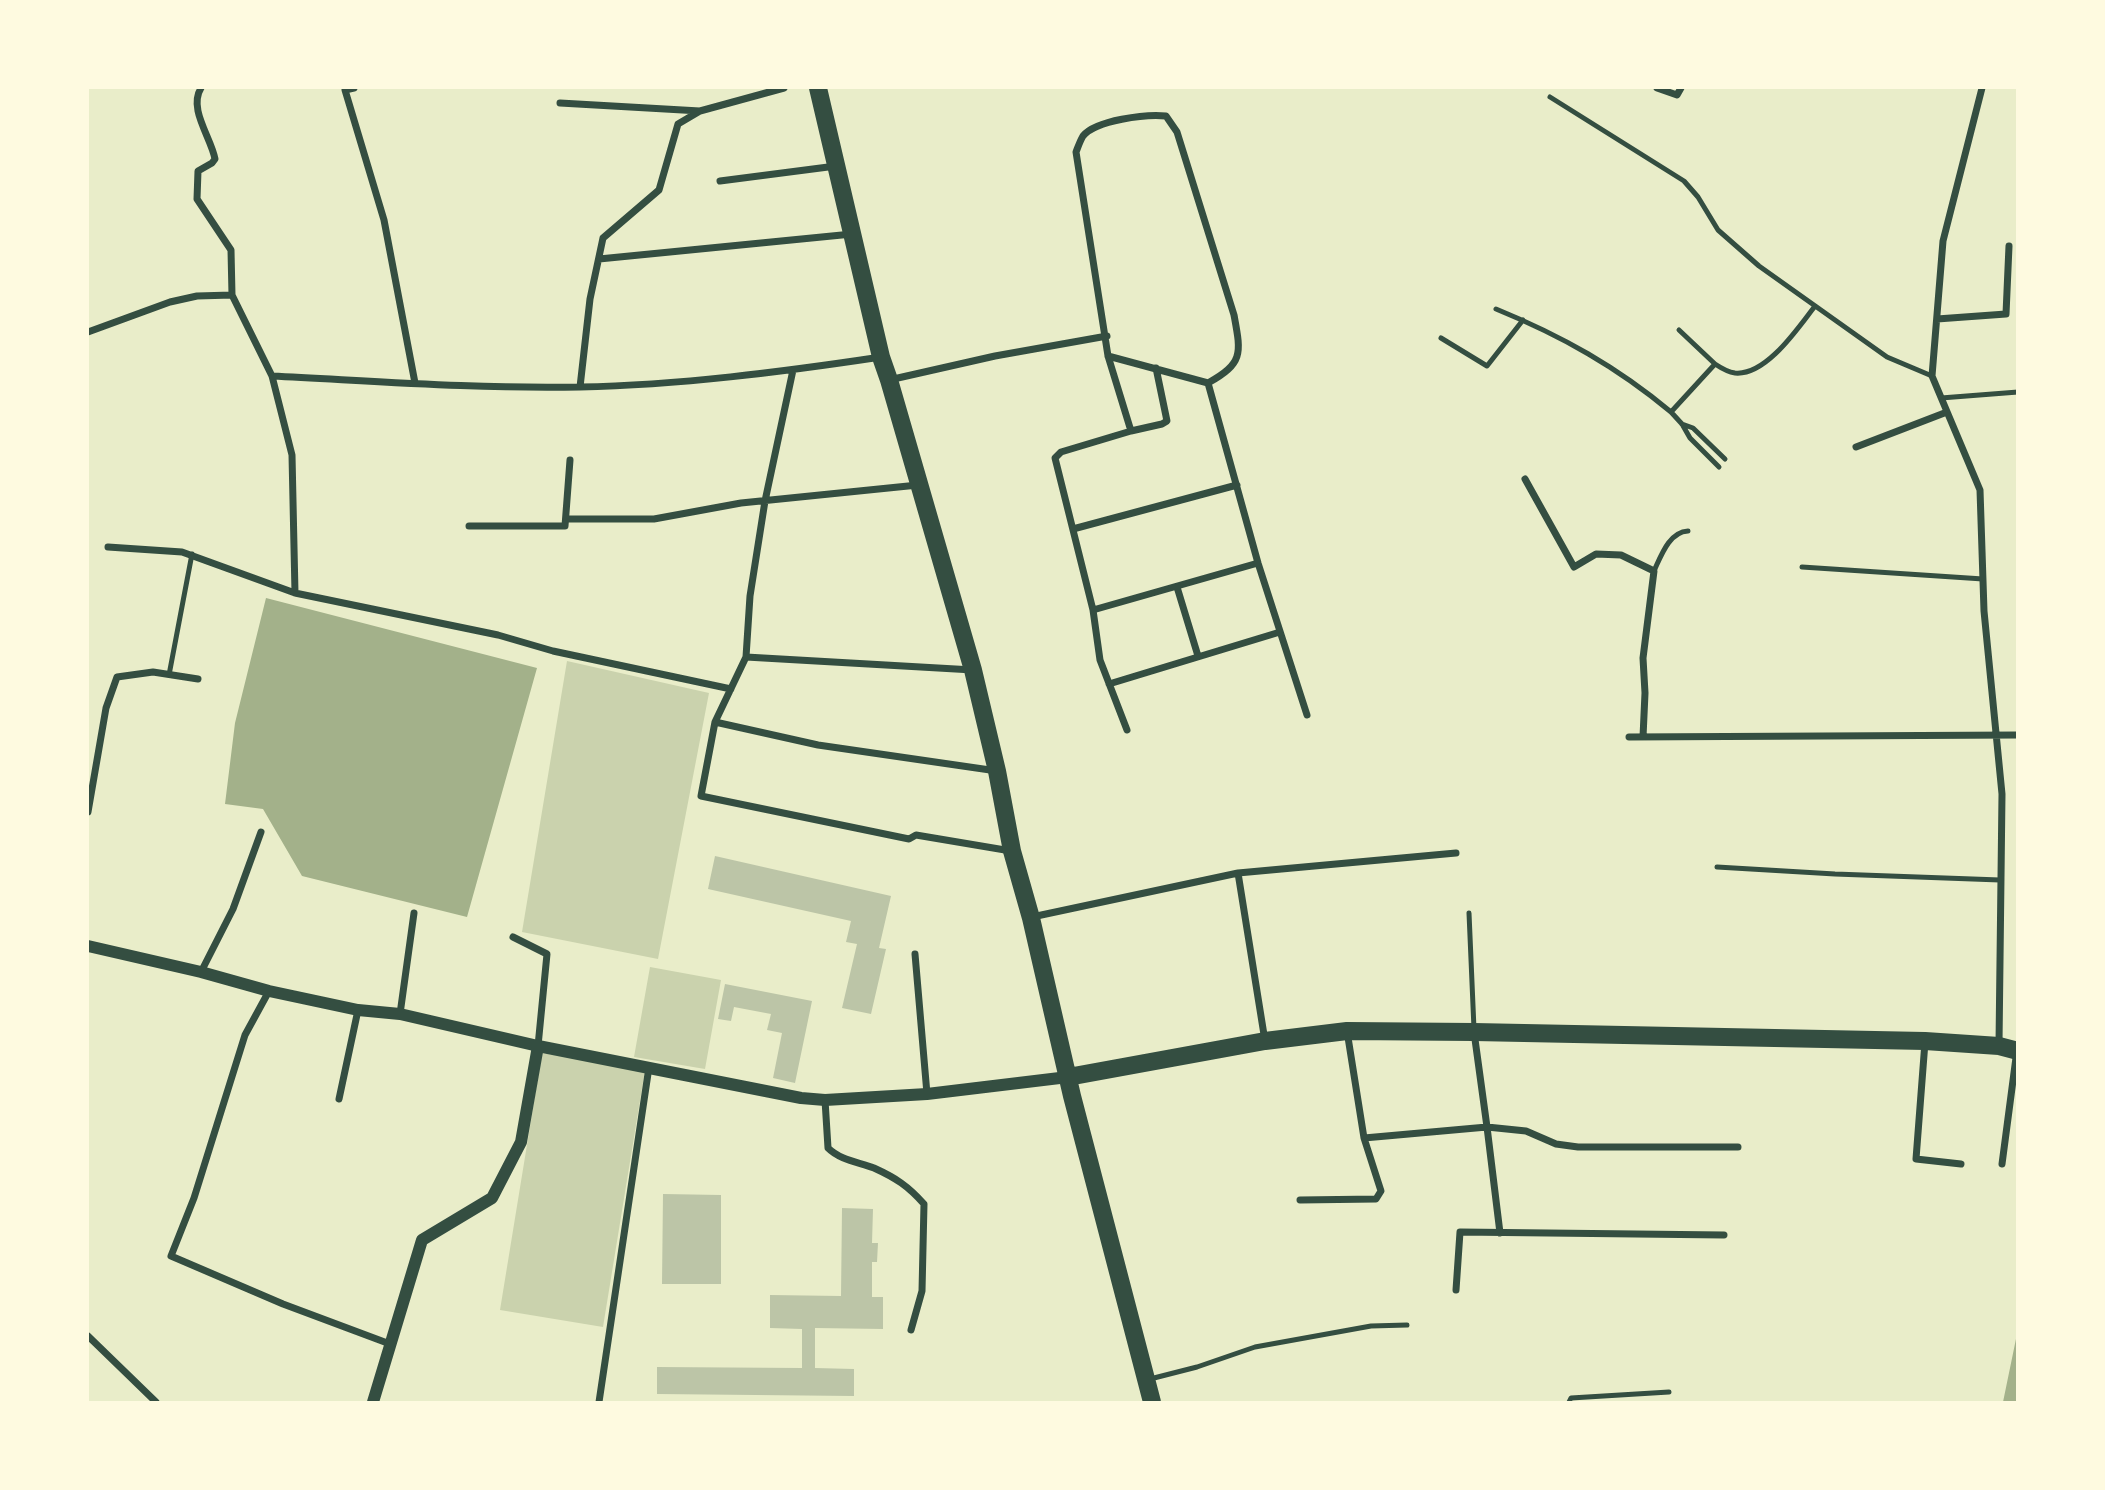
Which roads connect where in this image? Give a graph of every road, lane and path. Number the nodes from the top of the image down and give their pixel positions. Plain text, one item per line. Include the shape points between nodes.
1 (201, 88) edge
2 (354, 88) edge
3 (784, 88) edge
4 (818, 88) edge
5 (1657, 88) edge
6 (1681, 88) edge
7 (1982, 88) edge
8 (1550, 96) dead end
9 (560, 103) dead end
10 (700, 111) junction
11 (836, 166) junction
12 (720, 181) dead end
13 (852, 234) junction
14 (2009, 246) dead end
15 (599, 259) junction
16 (232, 295) junction
17 (1815, 306) junction
18 (1496, 309) dead end
19 (1937, 319) junction
20 (1523, 320) junction
21 (1679, 330) dead end
22 (88, 332) edge
23 (1107, 336) junction
24 (1441, 338) dead end
25 (1108, 356) junction
26 (881, 357) junction
27 (1715, 364) junction
28 (1156, 368) junction
29 (793, 370) junction
30 (272, 376) junction
31 (1932, 376) junction
32 (889, 380) junction
33 (415, 383) junction
34 (1208, 383) junction
35 (580, 387) junction
36 (2018, 392) edge
37 (1941, 398) junction
38 (1671, 412) junction
39 (1947, 412) junction
40 (1682, 424) junction
41 (1131, 431) junction
42 (1856, 446) dead end
43 (1725, 459) dead end
44 (570, 460) dead end
45 (1719, 467) dead end
46 (1525, 480) dead end
47 (919, 485) junction
48 (1237, 485) junction
49 (765, 501) junction
50 (566, 519) junction
51 (469, 526) dead end
52 (1073, 529) junction
53 (1688, 531) dead end
54 (108, 547) dead end
55 (192, 554) junction
56 (1258, 563) junction
57 (1802, 567) dead end
58 (1654, 571) junction
59 (1983, 579) junction
60 (1177, 587) junction
61 (295, 593) junction
62 (1093, 610) junction
63 (1280, 632) junction
64 (746, 656) junction
65 (1199, 656) junction
66 (973, 670) junction
67 (169, 675) junction
68 (198, 680) dead end
69 (1109, 684) junction
70 (731, 689) junction
71 (1307, 715) dead end
72 (715, 722) junction
73 (1127, 730) dead end
74 (2018, 735) edge
75 (1996, 736) junction
76 (1629, 737) dead end
77 (1643, 737) junction
78 (997, 771) junction
79 (88, 812) edge
80 (261, 832) dead end
81 (1012, 851) junction
82 (1456, 853) dead end
83 (1717, 867) dead end
84 (1238, 873) junction
85 (2000, 880) junction
86 (414, 913) dead end
87 (1469, 913) dead end
88 (1031, 918) junction
89 (513, 937) dead end
90 (88, 946) edge
91 (915, 954) dead end
92 (201, 972) junction
93 (269, 991) junction
94 (358, 1010) junction
95 (400, 1014) junction
96 (1347, 1031) junction
97 (1474, 1032) junction
98 (1265, 1041) junction
99 (1925, 1041) junction
100 (538, 1045) junction
101 (2011, 1049) edge
102 (649, 1066) junction
103 (1068, 1077) junction
104 (927, 1094) junction
105 (339, 1099) dead end
106 (825, 1100) junction
107 (1487, 1127) junction
108 (1364, 1138) junction
109 (1738, 1147) dead end
110 (1961, 1164) dead end
111 (2002, 1164) dead end
112 (1300, 1199) dead end
113 (1500, 1233) junction
114 (1724, 1235) dead end
115 (1456, 1290) dead end
116 (1407, 1325) dead end
117 (911, 1329) dead end
118 (88, 1336) edge
119 (390, 1344) junction
120 (1147, 1380) junction
121 (1669, 1392) dead end
122 (156, 1402) edge
123 (373, 1402) edge
124 (600, 1402) edge
125 (1152, 1402) edge
126 (1569, 1402) edge

1 - 16 street via 198,109 215,159 198,171 196,196 231,250
2 - 33 street via 345,90 384,220
3 - 10 street
4 - 11 main road
5 - 6 street via 1677,95
7 - 19 street via 1943,241
8 - 17 lane via 1684,181 1718,230
9 - 10 street
10 - 15 street via 678,124 659,190 603,237
11 - 12 street
11 - 13 main road
13 - 15 street
13 - 26 main road
14 - 19 street via 2006,314
15 - 35 street
16 - 22 street via 170,302
16 - 30 street
17 - 27 lane via 1790,339 1756,368 1738,374
17 - 31 lane via 1887,357
18 - 20 lane
19 - 31 street
20 - 24 lane via 1487,366
20 - 38 lane via 1573,343
21 - 27 lane
23 - 25 street
23 - 32 street
23 - 34 street via 1076,152 1084,135 1101,125 1166,116 1177,132 1239,342 1235,364
25 - 28 street
25 - 41 street
26 - 29 street
26 - 32 main road
27 - 38 lane
28 - 34 street
28 - 41 street via 1167,421
29 - 35 street
29 - 49 street
30 - 33 street
30 - 61 street via 292,455
31 - 37 street
32 - 47 main road
33 - 35 street
34 - 48 street
36 - 37 lane
37 - 39 street
38 - 40 lane
39 - 42 street
39 - 59 street via 1980,490
40 - 43 lane via 1693,428
40 - 45 lane
41 - 52 street via 1061,452 1055,458
44 - 50 street
46 - 58 street via 1574,567 1596,554 1621,555
47 - 49 street
47 - 66 main road
48 - 52 street
48 - 56 street
49 - 50 street via 654,519
49 - 64 street
50 - 51 street via 565,526
52 - 62 street
53 - 58 lane via 1675,536 1663,550
54 - 55 street
55 - 61 street
55 - 67 lane
56 - 60 street
56 - 63 street
57 - 59 lane
58 - 77 street via 1643,658
59 - 75 street
60 - 62 street
60 - 65 street
61 - 70 street
62 - 69 street via 1100,660
63 - 65 street
63 - 71 street
64 - 66 street
64 - 70 street
65 - 69 street
66 - 78 main road
67 - 68 street
67 - 79 street via 153,672 117,677 106,708
69 - 73 street
70 - 72 street
72 - 78 street via 818,745
72 - 81 street via 701,796 909,839 916,835
74 - 75 street
75 - 77 street
75 - 85 street via 2002,794
76 - 77 street
78 - 81 main road
80 - 92 street via 233,909
81 - 88 main road
82 - 84 street
83 - 85 lane
84 - 88 street
84 - 98 street
85 - 101 street
86 - 95 street
87 - 97 lane
88 - 103 main road
89 - 100 street via 547,954
90 - 92 street
91 - 104 street
92 - 93 street
93 - 94 street
93 - 119 street via 245,1035 171,1256
94 - 95 street
94 - 105 street
95 - 100 street
96 - 97 main road
96 - 98 main road
96 - 108 street
97 - 99 main road
97 - 107 street
98 - 103 main road
99 - 101 main road
99 - 110 street via 1916,1159
100 - 102 street
100 - 119 street via 520,1142 492,1198 422,1240
101 - 111 street
102 - 106 street
102 - 124 street
103 - 104 street
103 - 120 main road
104 - 106 street
106 - 117 street via 828,1148 907,1184 924,1203 922,1291
107 - 108 street
107 - 109 street via 1526,1131 1556,1144 1578,1147
107 - 113 street
108 - 112 street via 1381,1191 1376,1199
113 - 114 street
113 - 115 street via 1460,1232
116 - 120 lane via 1371,1326 1255,1347
118 - 122 street
119 - 123 street
120 - 125 main road
121 - 126 lane via 1571,1398

